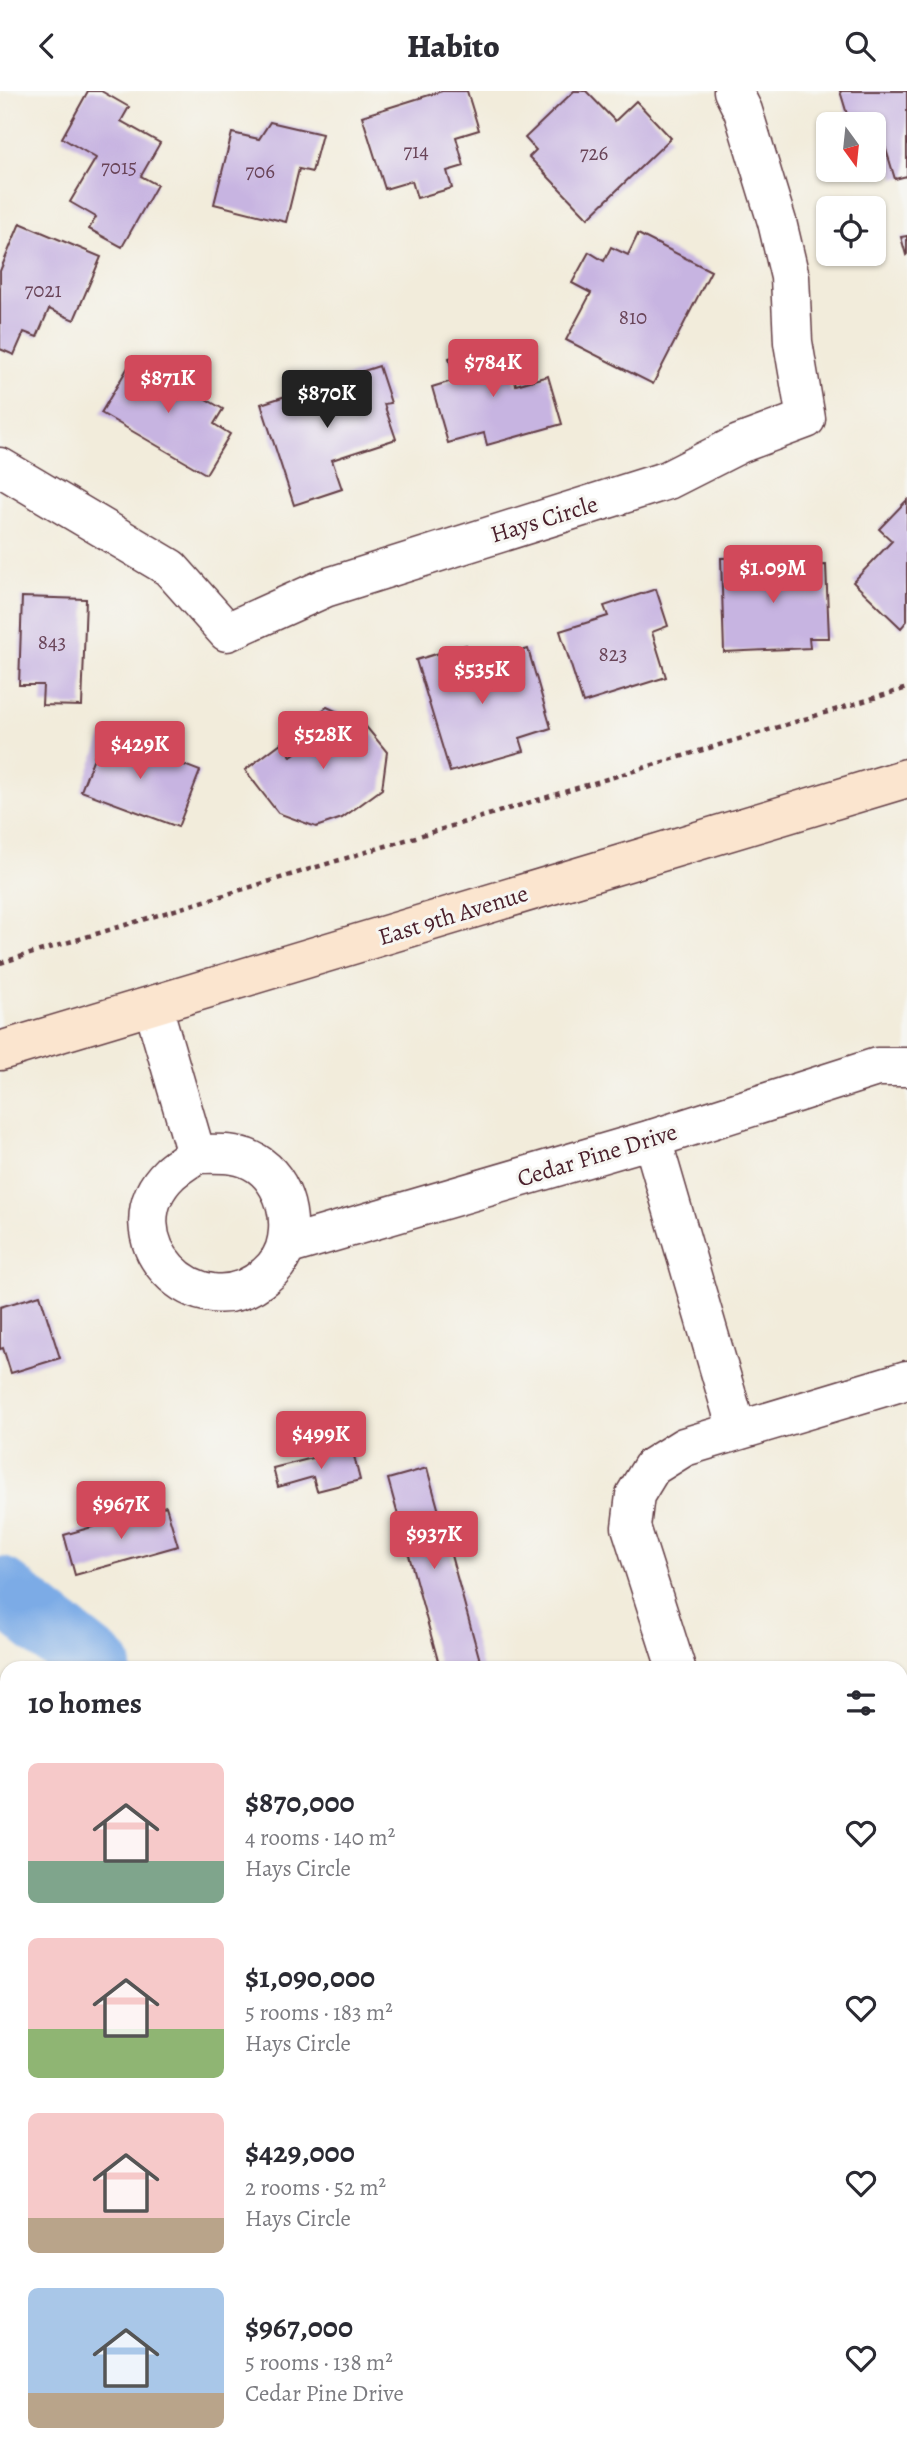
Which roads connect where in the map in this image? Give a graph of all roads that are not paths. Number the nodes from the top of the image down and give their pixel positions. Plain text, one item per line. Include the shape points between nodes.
1 (733, 91) edge
2 (0, 467) edge
3 (907, 778) edge
4 (153, 1006) junction
5 (0, 1051) edge
6 (907, 1066) edge
7 (652, 1139) junction
8 (196, 1154) junction
9 (286, 1246) junction
10 (907, 1380) edge
11 (737, 1430) junction
12 (674, 1661) edge

1 - 2 street, Hays Circle via 747,124 787,266 806,419 668,480 325,588 227,632 170,568
3 - 4 main road, East 9th Avenue
4 - 5 main road, East 9th Avenue
4 - 8 street
6 - 7 street, Cedar Pine Drive via 877,1067
7 - 9 street, Cedar Pine Drive
7 - 11 street
8 - 9 street via 235,1155 274,1179 286,1200 290,1223
8 - 9 street via 170,1173 156,1192 150,1214 150,1237 172,1276 213,1294 236,1292 275,1267
10 - 11 street
11 - 12 street via 684,1447 652,1467 635,1495 631,1527

